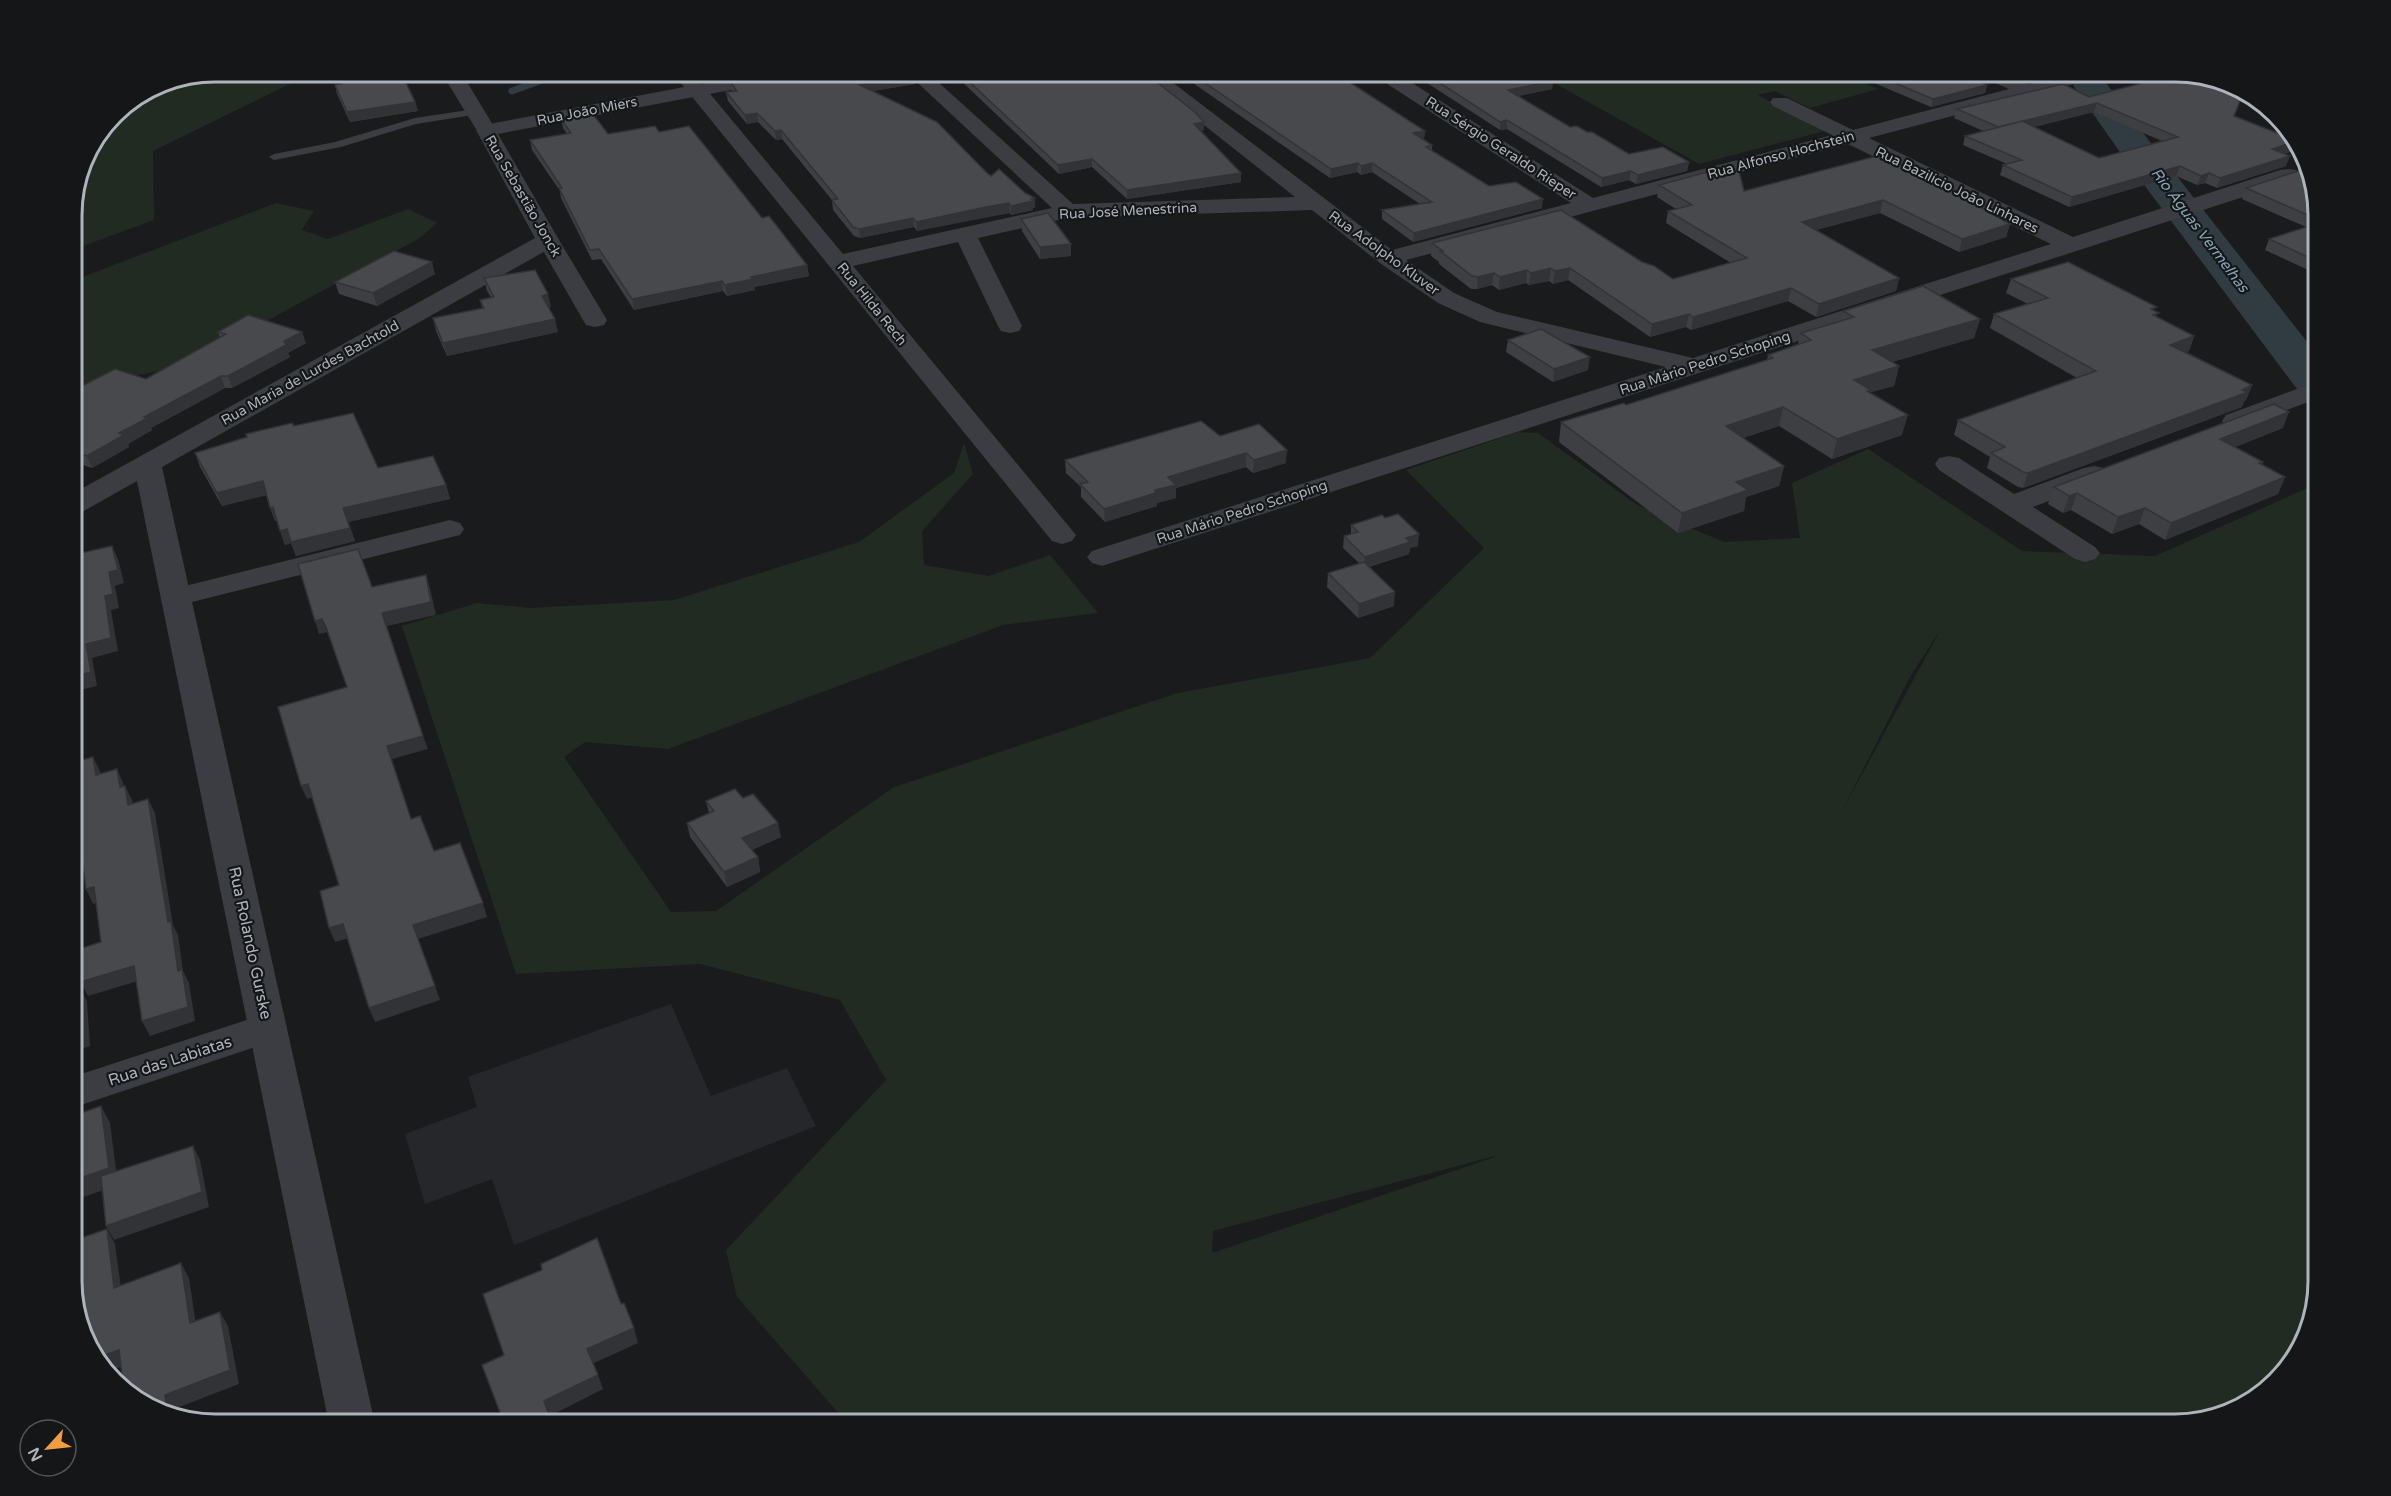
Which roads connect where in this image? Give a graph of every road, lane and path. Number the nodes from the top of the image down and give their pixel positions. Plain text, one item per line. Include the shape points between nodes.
1 (1398, 82) edge
2 (2009, 82) edge
3 (2059, 82) edge
4 (458, 83) edge
5 (680, 83) edge
6 (690, 83) edge
7 (928, 83) edge
8 (1161, 83) edge
9 (2027, 90) junction
10 (1780, 102) dead end
11 (480, 121) junction
12 (1850, 137) junction
13 (274, 156) dead end
14 (2300, 171) edge
15 (1316, 203) junction
16 (1589, 205) junction
17 (1068, 212) junction
18 (1564, 212) junction
19 (1592, 231) edge
20 (965, 234) junction
21 (548, 240) junction
22 (2070, 245) junction
23 (1388, 258) junction
24 (838, 262) junction
25 (595, 320) dead end
26 (1010, 326) dead end
27 (1694, 366) junction
28 (2308, 393) edge
29 (2211, 430) edge
30 (147, 463) junction
31 (2122, 463) edge
32 (1949, 464) dead end
33 (83, 500) edge
34 (2012, 505) junction
35 (450, 529) dead end
36 (1062, 535) dead end
37 (2085, 553) dead end
38 (1102, 557) dead end
39 (176, 597) junction
40 (268, 1028) junction
41 (83, 1089) edge
42 (350, 1414) edge

1 - 16 street, Rua Sérgio Geraldo Rieper
2 - 9 street
3 - 9 street, Rua Alfonso Hochstein
4 - 11 street, Rua Sebastião Jonck
5 - 11 street, Rua João Miers
6 - 24 street, Rua Hilda Rech
7 - 17 street
8 - 15 street, Rua Adolpho Kluver
9 - 12 street, Rua Alfonso Hochstein
10 - 12 street, Rua Bazilício João Linhares
11 - 13 lane via 415,121 337,145
11 - 21 street, Rua Sebastião Jonck
12 - 16 street, Rua Alfonso Hochstein
12 - 22 street, Rua Bazilício João Linhares
14 - 22 street, Rua Mário Pedro Schoping
15 - 17 street, Rua José Menestrina
15 - 23 street, Rua Adolpho Kluver
16 - 18 street, Rua Alfonso Hochstein
17 - 20 street, Rua José Menestrina
18 - 19 street
18 - 23 street, Rua Alfonso Hochstein
20 - 24 street, Rua José Menestrina
20 - 26 street
21 - 25 street, Rua Sebastião Jonck
21 - 30 street, Rua Maria de Lurdes Bachtold
22 - 27 street, Rua Mário Pedro Schoping
23 - 27 street, Rua Adolpho Kluver via 1466,309
24 - 36 street, Rua Hilda Rech
27 - 38 street, Rua Mário Pedro Schoping
28 - 29 street
30 - 33 street, Rua Maria de Lurdes Bachtold
30 - 39 street, Rua Rolando Gurske
31 - 34 street
32 - 34 street
34 - 37 street
35 - 39 street
39 - 40 street, Rua Rolando Gurske
40 - 41 street, Rua das Labiatas
40 - 42 street, Rua Rolando Gurske

